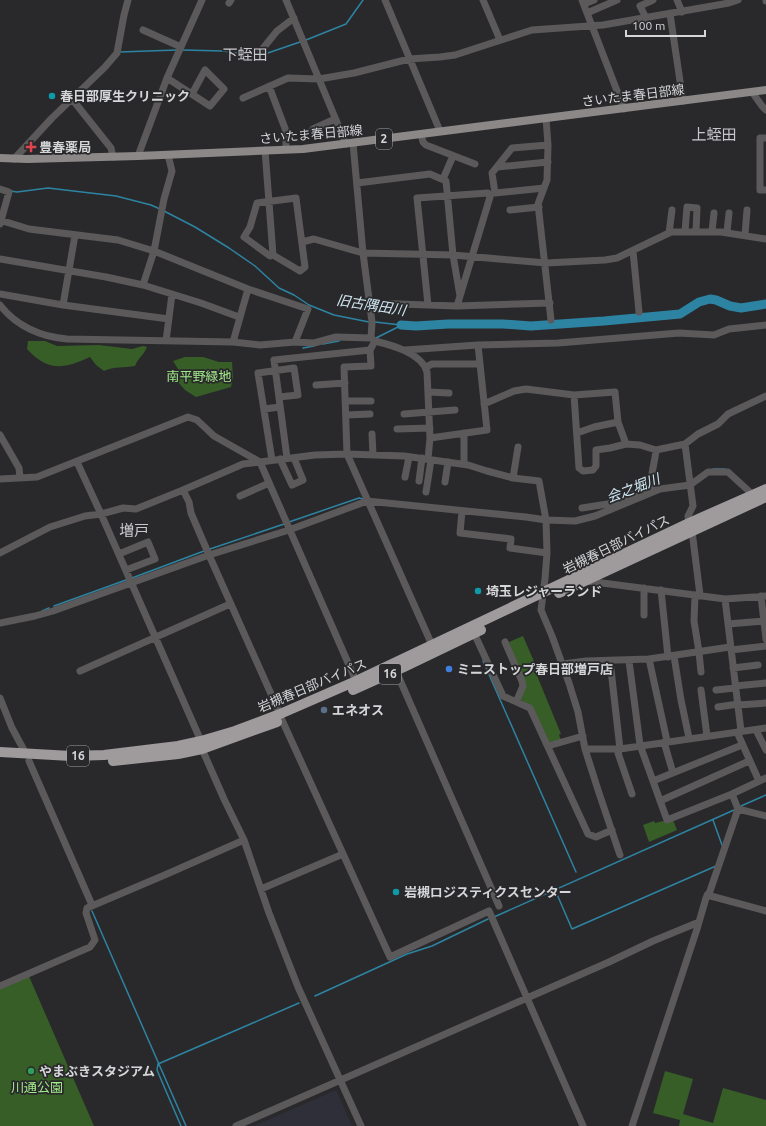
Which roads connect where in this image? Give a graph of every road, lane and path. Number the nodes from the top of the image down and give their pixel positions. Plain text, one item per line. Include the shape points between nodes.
1 (128, 0) edge
2 (202, 0) edge
3 (286, 0) edge
4 (385, 0) edge
5 (483, 0) edge
6 (594, 0) edge
7 (618, 0) edge
8 (653, 0) edge
9 (677, 0) edge
10 (738, 0) edge
11 (583, 2) edge
12 (682, 12) junction
13 (587, 13) junction
14 (670, 14) junction
15 (294, 18) junction
16 (646, 18) junction
17 (592, 26) junction
18 (143, 30) dead end
19 (500, 40) junction
20 (181, 48) junction
21 (260, 52) dead end
22 (409, 58) junction
23 (167, 78) junction
24 (319, 79) junction
25 (270, 86) junction
26 (766, 90) edge
27 (752, 92) junction
28 (192, 94) junction
29 (243, 98) dead end
30 (72, 99) junction
31 (683, 101) junction
32 (624, 109) junction
33 (766, 110) edge
34 (546, 118) junction
35 (335, 119) junction
36 (313, 129) dead end
37 (440, 131) junction
38 (421, 134) junction
39 (766, 138) edge
40 (349, 143) junction
41 (548, 145) junction
42 (286, 149) junction
43 (265, 150) junction
44 (168, 155) junction
45 (138, 156) junction
46 (452, 156) junction
47 (113, 157) junction
48 (0, 158) edge
49 (14, 159) junction
50 (763, 160) edge
51 (548, 162) junction
52 (475, 164) dead end
53 (497, 167) junction
54 (443, 180) junction
55 (357, 183) junction
56 (544, 188) junction
57 (0, 189) edge
58 (766, 190) edge
59 (447, 195) junction
60 (269, 201) junction
61 (539, 207) junction
62 (510, 210) dead end
63 (672, 210) dead end
64 (747, 210) dead end
65 (714, 213) dead end
66 (729, 213) dead end
67 (0, 221) edge
68 (685, 231) junction
69 (696, 231) junction
70 (712, 231) junction
71 (727, 232) junction
72 (669, 233) junction
73 (75, 235) junction
74 (745, 236) junction
75 (766, 239) edge
76 (302, 242) junction
77 (154, 251) junction
78 (633, 251) junction
79 (364, 253) junction
80 (273, 254) junction
81 (424, 254) junction
82 (453, 255) junction
83 (472, 258) junction
84 (0, 259) edge
85 (546, 263) junction
86 (69, 271) junction
87 (143, 285) junction
88 (248, 289) junction
89 (0, 294) edge
90 (172, 294) junction
91 (460, 298) junction
92 (369, 303) junction
93 (550, 303) junction
94 (0, 305) edge
95 (63, 305) junction
96 (428, 305) junction
97 (457, 306) junction
98 (639, 312) dead end
99 (239, 318) junction
100 (169, 319) junction
101 (551, 320) dead end
102 (766, 325) edge
103 (373, 340) junction
104 (166, 341) junction
105 (233, 342) junction
106 (295, 342) junction
107 (478, 345) junction
108 (370, 350) junction
109 (405, 350) junction
110 (480, 364) junction
111 (426, 367) junction
112 (275, 370) junction
113 (345, 383) junction
114 (316, 385) dead end
115 (428, 392) junction
116 (449, 393) dead end
117 (574, 395) junction
118 (766, 396) edge
119 (279, 397) junction
120 (371, 400) dead end
121 (346, 402) junction
122 (484, 404) junction
123 (280, 407) junction
124 (264, 410) junction
125 (454, 410) dead end
126 (429, 412) junction
127 (370, 414) dead end
128 (404, 414) dead end
129 (346, 415) junction
130 (618, 422) junction
131 (430, 428) junction
132 (397, 429) dead end
133 (464, 433) junction
134 (577, 433) junction
135 (372, 434) dead end
136 (0, 435) edge
137 (430, 438) junction
138 (626, 444) junction
139 (685, 444) junction
140 (518, 447) dead end
141 (656, 450) junction
142 (347, 454) junction
143 (373, 455) junction
144 (409, 457) junction
145 (287, 458) junction
146 (427, 459) junction
147 (272, 460) junction
148 (77, 462) junction
149 (260, 462) junction
150 (448, 462) junction
151 (464, 464) junction
152 (405, 477) dead end
153 (0, 478) edge
154 (20, 478) junction
155 (513, 478) junction
156 (419, 481) dead end
157 (445, 482) dead end
158 (690, 482) junction
159 (269, 483) junction
160 (652, 489) junction
161 (766, 489) edge
162 (183, 490) junction
163 (426, 492) dead end
164 (753, 495) junction
165 (240, 496) dead end
166 (366, 498) junction
167 (766, 498) edge
168 (610, 507) junction
169 (582, 508) dead end
170 (462, 511) junction
171 (101, 514) junction
172 (546, 520) junction
173 (691, 527) junction
174 (289, 530) junction
175 (0, 553) edge
176 (546, 553) junction
177 (119, 554) junction
178 (209, 555) junction
179 (126, 570) junction
180 (587, 580) junction
181 (131, 582) junction
182 (644, 588) junction
183 (661, 590) junction
184 (697, 595) junction
185 (764, 596) edge
186 (542, 597) junction
187 (725, 599) junction
188 (230, 604) junction
189 (644, 616) dead end
190 (764, 621) junction
191 (0, 623) edge
192 (728, 624) junction
193 (474, 633) junction
194 (155, 637) junction
195 (766, 639) edge
196 (505, 642) dead end
197 (432, 646) junction
198 (766, 646) edge
199 (730, 649) junction
200 (699, 652) junction
201 (671, 657) junction
202 (649, 659) junction
203 (629, 661) junction
204 (610, 662) junction
205 (562, 664) junction
206 (758, 665) dead end
207 (733, 668) junction
208 (80, 671) dead end
209 (396, 671) junction
210 (701, 672) dead end
211 (356, 681) junction
212 (766, 683) edge
213 (735, 687) junction
214 (702, 690) dead end
215 (716, 690) dead end
216 (0, 698) edge
217 (517, 700) dead end
218 (766, 703) edge
219 (738, 705) junction
220 (718, 706) dead end
221 (281, 717) junction
222 (766, 728) edge
223 (756, 730) junction
224 (739, 732) junction
225 (583, 736) junction
226 (708, 736) junction
227 (690, 738) junction
228 (665, 742) junction
229 (202, 745) junction
230 (640, 745) junction
231 (742, 745) junction
232 (548, 746) junction
233 (585, 749) junction
234 (620, 749) junction
235 (766, 750) edge
236 (0, 752) edge
237 (28, 757) junction
238 (0, 758) edge
239 (750, 761) junction
240 (673, 772) junction
241 (766, 778) edge
242 (653, 781) junction
243 (759, 781) junction
244 (632, 794) dead end
245 (732, 794) junction
246 (660, 801) junction
247 (738, 809) junction
248 (766, 816) edge
249 (612, 830) junction
250 (244, 840) junction
251 (343, 854) junction
252 (620, 855) dead end
253 (261, 890) junction
254 (707, 895) junction
255 (92, 905) junction
256 (499, 906) dead end
257 (766, 911) edge
258 (699, 922) junction
259 (0, 986) edge
260 (526, 998) junction
261 (340, 1080) junction
262 (236, 1126) edge
263 (361, 1126) edge
264 (582, 1126) edge
265 (632, 1126) edge

1 - 30 street via 116,53
2 - 20 street
3 - 15 street
4 - 22 street
5 - 19 street
6 - 11 street
7 - 13 street
8 - 16 street via 640,6
9 - 12 street
10 - 12 street
11 - 13 street
12 - 14 street
13 - 17 street
14 - 16 street
14 - 31 street
15 - 21 street via 277,31
15 - 24 street
16 - 17 street
17 - 19 street via 532,30
17 - 32 street
18 - 20 street
19 - 22 street via 455,55
20 - 23 street
22 - 24 street
22 - 37 street
23 - 28 street
23 - 45 street
24 - 25 street via 288,78
24 - 35 street
25 - 29 street
25 - 42 street via 286,131
26 - 27 main road, さいたま春日部線 / 2
27 - 31 main road, さいたま春日部線 / 2
27 - 33 street
28 - 28 street via 210,106 224,89 205,70
30 - 47 street via 111,148
30 - 49 street
31 - 32 main road, さいたま春日部線 / 2
32 - 34 main road, さいたま春日部線 / 2
34 - 37 main road, さいたま春日部線 / 2
34 - 41 street
35 - 36 street
35 - 40 street
37 - 38 main road, さいたま春日部線 / 2
38 - 40 main road, さいたま春日部線 / 2
38 - 46 street via 426,145
39 - 50 street via 760,138
40 - 42 main road, さいたま春日部線 / 2
40 - 55 street
41 - 51 street
41 - 53 street via 512,148
42 - 43 main road, さいたま春日部線 / 2
43 - 44 main road, さいたま春日部線 / 2
43 - 60 street
44 - 45 main road, さいたま春日部線 / 2
44 - 77 street via 172,171
45 - 47 main road, さいたま春日部線 / 2
46 - 52 street
46 - 54 street
47 - 49 main road, さいたま春日部線 / 2
48 - 49 main road, さいたま春日部線 / 2
50 - 58 street via 760,190
51 - 53 street
51 - 56 street
53 - 56 street via 492,173 495,193
54 - 55 street via 430,174
54 - 59 street via 446,181
55 - 79 street
56 - 61 street
57 - 67 street via 9,192
59 - 81 street via 417,198
59 - 82 street
59 - 83 street via 488,193 490,197
60 - 76 street via 296,198
60 - 80 street
60 - 80 street via 257,203 250,227 244,237 270,256
61 - 62 street
61 - 85 street
63 - 72 street
64 - 74 street
65 - 70 street
66 - 71 street
67 - 73 street via 29,229
68 - 69 street
68 - 69 street via 687,207 697,208
68 - 72 street
69 - 70 street
70 - 71 street
71 - 74 street
72 - 78 street
73 - 77 street via 118,240
73 - 86 street
74 - 75 street
76 - 79 street via 314,239
76 - 80 street via 305,267 300,271
77 - 87 street
77 - 88 street
78 - 85 street via 605,260
78 - 98 street
79 - 81 street
79 - 92 street
81 - 82 street
81 - 96 street
82 - 83 street
82 - 91 street
83 - 85 street
83 - 91 street
84 - 86 street
85 - 93 street
86 - 87 street
86 - 95 street
87 - 90 street
88 - 99 street
88 - 106 street via 308,309
89 - 95 street
90 - 99 street
90 - 100 street
91 - 97 street
92 - 96 street
92 - 103 street
93 - 97 street
93 - 101 street
94 - 104 street via 19,324 53,338
95 - 100 street
96 - 97 street
99 - 105 street
100 - 104 street
102 - 107 street via 729,329 714,336 679,332 558,343
103 - 106 street via 336,337 314,342
103 - 108 street
103 - 109 street
104 - 105 street
105 - 106 street via 260,345
107 - 109 street
107 - 110 street
108 - 112 street via 274,360
108 - 113 street via 371,366 344,367
109 - 111 street
110 - 111 street via 432,364
110 - 122 street
111 - 115 street
112 - 119 street
112 - 119 street via 294,368 298,395
112 - 124 street via 258,373
113 - 114 street
113 - 121 street
115 - 116 street
115 - 126 street
117 - 122 street via 514,390
117 - 130 street via 615,392
117 - 134 street
118 - 139 street via 728,414 718,424
119 - 123 street
120 - 121 street
121 - 129 street
122 - 133 street via 487,430
123 - 124 street
123 - 145 street
124 - 147 street
125 - 126 street
126 - 128 street
126 - 131 street
127 - 129 street
129 - 142 street
130 - 134 street
130 - 138 street
131 - 132 street
131 - 137 street
133 - 137 street
133 - 151 street
134 - 138 street via 579,468 583,472 593,470 596,466 596,450
135 - 143 street
136 - 154 street via 18,468
137 - 146 street
138 - 141 street
139 - 141 street
139 - 158 street
140 - 155 street
141 - 160 street via 652,469
142 - 143 street
142 - 145 street
142 - 166 street
143 - 144 street
144 - 146 street
144 - 152 street
145 - 147 street
146 - 150 street
146 - 156 street
146 - 163 street
147 - 149 street
148 - 149 street via 188,417 197,420 214,436
148 - 154 street via 37,477
148 - 171 street
149 - 159 street
149 - 162 street via 243,464
150 - 151 street
150 - 157 street
151 - 155 street
153 - 154 street
155 - 172 street via 539,481
158 - 160 street
158 - 164 street via 708,472 728,472
158 - 173 street via 693,506 688,516
159 - 165 street
159 - 174 street
160 - 168 street via 614,503
161 - 164 highway, 岩槻春日部バイパス / 16
162 - 171 street via 136,509 123,508
162 - 178 street
164 - 173 highway, 岩槻春日部バイパス / 16
166 - 170 street
166 - 174 street
166 - 197 street
167 - 173 highway, 岩槻春日部バイパス / 16
168 - 169 street
168 - 172 street via 575,521
170 - 172 street
170 - 176 street via 460,533 511,539 510,548
171 - 175 street via 85,516 50,527
171 - 177 street
172 - 176 street
173 - 180 highway, 岩槻春日部バイパス / 16
173 - 184 street
173 - 186 highway, 岩槻春日部バイパス / 16
174 - 178 street
174 - 211 street
176 - 186 street
177 - 179 street
177 - 179 street via 148,542 155,559
178 - 181 street
178 - 188 street
179 - 181 street
180 - 182 street
180 - 186 highway, 岩槻春日部バイパス / 16
181 - 191 street via 41,614
181 - 194 street
182 - 183 street
182 - 189 street
183 - 184 street
183 - 201 street
184 - 187 street
184 - 200 street via 694,621
185 - 187 street
185 - 190 street
186 - 193 highway, 岩槻春日部バイパス / 16
186 - 197 highway, 岩槻春日部バイパス / 16
186 - 205 street via 541,610
187 - 192 street
188 - 194 street
188 - 221 street
190 - 192 street
190 - 195 street
192 - 199 street
193 - 209 highway, 岩槻春日部バイパス / 16
193 - 232 street via 503,696 530,708
194 - 208 street
194 - 229 street
196 - 217 street via 522,681 523,686
197 - 211 highway, 岩槻春日部バイパス / 16
198 - 199 street
199 - 200 street
199 - 207 street
200 - 201 street
200 - 210 street
201 - 202 street
201 - 227 street
202 - 203 street
202 - 228 street
203 - 204 street
203 - 230 street
204 - 205 street
204 - 234 street
205 - 225 street
206 - 207 street
207 - 213 street
209 - 221 highway, 岩槻春日部バイパス / 16
209 - 256 street
211 - 221 highway, 岩槻春日部バイパス / 16
212 - 213 street
213 - 215 street
213 - 219 street
214 - 226 street
216 - 237 street via 12,728
218 - 219 street
219 - 220 street
219 - 224 street
221 - 229 highway, 岩槻春日部バイパス / 16 via 262,729
221 - 251 street
222 - 223 street
223 - 224 street
223 - 235 street
224 - 226 street
224 - 231 street
225 - 232 street
225 - 233 street
226 - 227 street
227 - 228 street
228 - 230 street
228 - 240 street
229 - 237 highway, 岩槻春日部バイパス / 16 via 104,756
229 - 250 street
230 - 234 street
230 - 242 street
231 - 239 street
231 - 240 street
232 - 249 street via 588,834 596,837
233 - 234 street
233 - 249 street
234 - 244 street via 618,753
236 - 237 highway, 岩槻春日部バイパス / 16
237 - 238 highway, 岩槻春日部バイパス / 16
237 - 255 street
239 - 243 street
239 - 246 street
240 - 242 street
241 - 243 street
242 - 246 street
243 - 245 street
245 - 246 street via 667,820
245 - 247 street
247 - 248 street
247 - 254 street
249 - 252 street
250 - 253 street
250 - 255 street
251 - 253 street
251 - 260 street via 390,957 489,911
253 - 261 street via 298,987
254 - 257 street
254 - 258 street
255 - 259 street via 87,908 86,913 95,940 90,948
258 - 260 street
258 - 265 street
260 - 261 street
260 - 264 street
261 - 262 street
261 - 263 street

